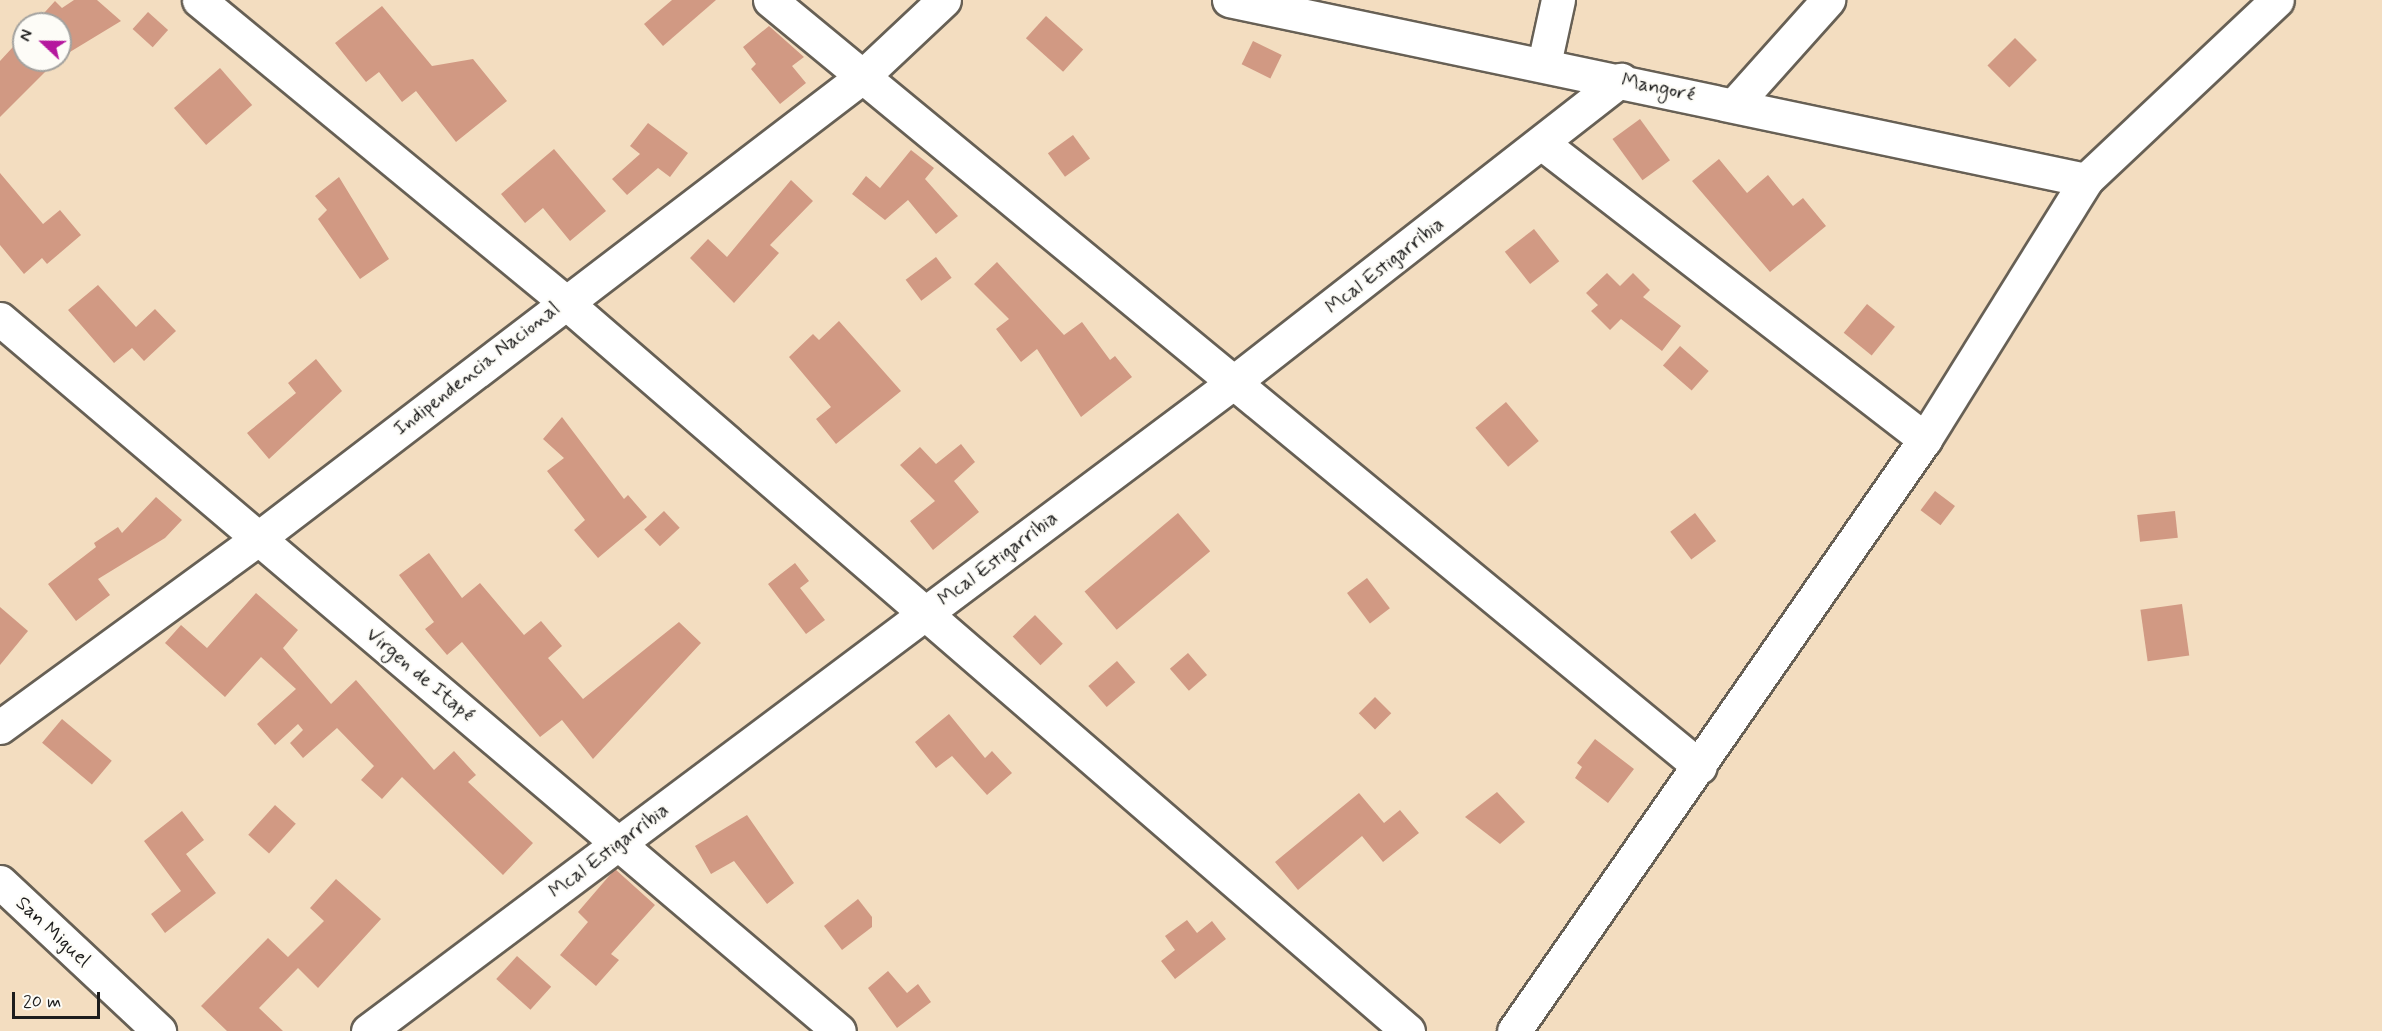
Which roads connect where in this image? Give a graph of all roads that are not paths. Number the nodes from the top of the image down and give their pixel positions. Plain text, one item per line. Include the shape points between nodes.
1 (199, 0) edge
2 (770, 0) edge
3 (944, 0) edge
4 (1229, 0) edge
5 (1558, 0) edge
6 (1828, 0) edge
7 (2277, 0) edge
8 (1544, 64) junction
9 (863, 76) junction
10 (1621, 80) junction
11 (1735, 104) junction
12 (1543, 144) junction
13 (2086, 180) junction
14 (564, 301) junction
15 (0, 319) edge
16 (1230, 385) junction
17 (1925, 439) junction
18 (256, 540) junction
19 (927, 612) junction
20 (0, 727) edge
21 (1700, 767) junction
22 (621, 842) junction
23 (0, 882) edge
24 (159, 1031) edge
25 (368, 1031) edge
26 (839, 1031) edge
27 (1408, 1031) edge
28 (1514, 1031) edge

1 - 14 street
2 - 9 street
3 - 9 street, Indipendencia Nacional
4 - 8 street, Mangoré
5 - 8 street
6 - 11 street
7 - 13 street
8 - 10 street, Mangoré
9 - 14 street, Indipendencia Nacional
9 - 16 street
10 - 11 street, Mangoré
10 - 12 street, Mcal Estigarribia
11 - 13 street, Mangoré
12 - 16 street, Mcal Estigarribia
12 - 17 street
13 - 17 street
14 - 18 street, Indipendencia Nacional
14 - 19 street
15 - 18 street, Virgen de Itapé
16 - 19 street, Mcal Estigarribia
16 - 21 street
17 - 21 street
18 - 20 street, Indipendencia Nacional
18 - 22 street, Virgen de Itapé
19 - 22 street, Mcal Estigarribia
19 - 27 street
21 - 28 street
22 - 25 street, Mcal Estigarribia
22 - 26 street, Virgen de Itapé
23 - 24 street, San Miguel

